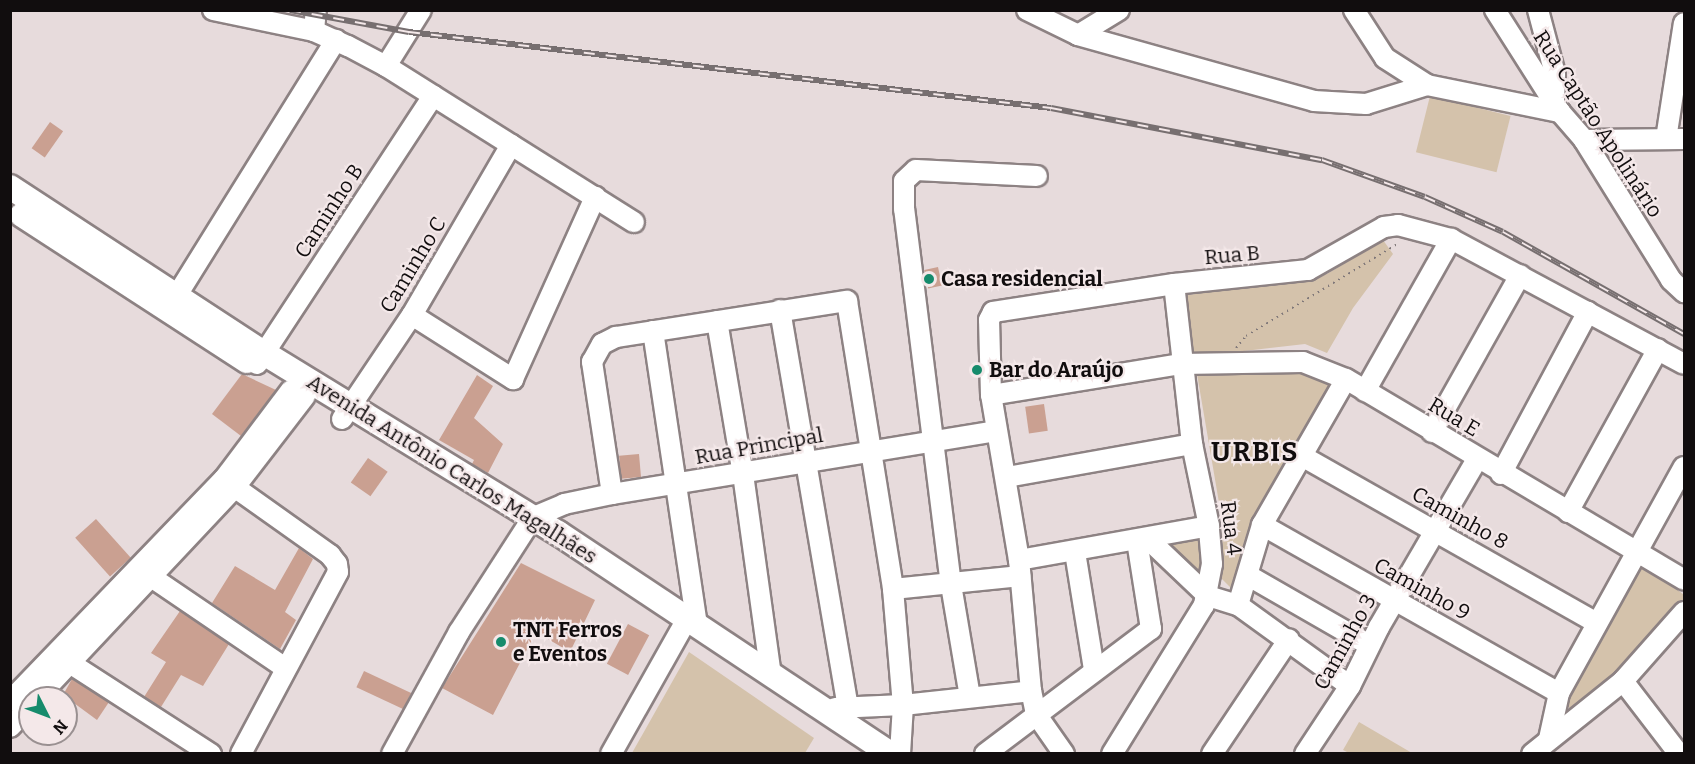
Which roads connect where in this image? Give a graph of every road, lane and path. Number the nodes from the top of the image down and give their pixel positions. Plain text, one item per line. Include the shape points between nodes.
1 (213, 10) edge
2 (316, 10) edge
3 (421, 10) edge
4 (1027, 10) edge
5 (1119, 10) edge
6 (1354, 10) edge
7 (1495, 10) edge
8 (1538, 10) edge
9 (251, 15) edge
10 (1684, 23) edge
11 (314, 31) junction
12 (1078, 34) junction
13 (336, 40) junction
14 (386, 66) junction
15 (1427, 85) junction
16 (433, 96) junction
17 (1557, 107) junction
18 (1675, 139) edge
19 (1584, 140) junction
20 (511, 145) junction
21 (1037, 176) dead end
22 (10, 188) edge
23 (595, 197) junction
24 (10, 207) edge
25 (634, 222) dead end
26 (1414, 228) junction
27 (1451, 239) junction
28 (1520, 275) junction
29 (1174, 284) junction
30 (1684, 292) edge
31 (172, 303) junction
32 (780, 310) junction
33 (1588, 312) junction
34 (412, 315) junction
35 (717, 321) junction
36 (653, 331) junction
37 (1658, 349) junction
38 (260, 360) junction
39 (1181, 364) junction
40 (1684, 364) edge
41 (1226, 365) junction
42 (1346, 380) junction
43 (1365, 391) junction
44 (298, 393) junction
45 (991, 395) junction
46 (346, 413) junction
47 (995, 431) junction
48 (1432, 432) junction
49 (936, 440) junction
50 (1192, 444) junction
51 (871, 451) junction
52 (1300, 455) junction
53 (1477, 459) junction
54 (805, 463) junction
55 (1684, 467) edge
56 (743, 474) junction
57 (1501, 474) junction
58 (1007, 477) junction
59 (230, 483) junction
60 (677, 485) junction
61 (612, 494) junction
62 (564, 504) junction
63 (1568, 512) junction
64 (530, 523) junction
65 (1262, 525) junction
66 (1209, 526) junction
67 (1435, 531) junction
68 (558, 533) junction
69 (1143, 540) junction
70 (1075, 552) junction
71 (1639, 552) junction
72 (1020, 568) junction
73 (144, 572) junction
74 (1249, 576) junction
75 (1684, 580) edge
76 (951, 585) junction
77 (892, 589) junction
78 (1208, 596) junction
79 (1395, 602) junction
80 (1238, 605) junction
81 (1684, 612) edge
82 (1597, 623) junction
83 (688, 626) junction
84 (1289, 639) junction
85 (1369, 645) junction
86 (62, 658) junction
87 (285, 668) junction
88 (1094, 669) junction
89 (771, 675) junction
90 (1623, 681) junction
91 (45, 686) edge
92 (1350, 686) junction
93 (1031, 691) junction
94 (1559, 693) junction
95 (970, 697) junction
96 (10, 701) edge
97 (903, 705) junction
98 (848, 706) junction
99 (824, 710) junction
100 (1036, 714) junction
101 (1550, 740) junction
102 (211, 753) edge
103 (241, 753) edge
104 (392, 753) edge
105 (611, 753) edge
106 (862, 753) edge
107 (891, 753) edge
108 (900, 753) edge
109 (985, 753) edge
110 (1064, 753) edge
111 (1112, 753) edge
112 (1212, 753) edge
113 (1305, 753) edge
114 (1532, 753) edge
115 (1682, 753) edge

1 - 9 street
2 - 11 street
3 - 14 street
4 - 12 street
5 - 12 street
6 - 15 street via 1385,58
7 - 17 street, Rua Captão Apolinário
8 - 17 street via 1555,74
9 - 11 street
10 - 18 street
11 - 13 street
12 - 15 street via 1314,101 1360,105
13 - 14 street
13 - 31 street
14 - 16 street
15 - 17 street
16 - 20 street
16 - 38 street, Caminho B
17 - 19 street, Rua Captão Apolinário
18 - 19 street
19 - 30 street, Rua Captão Apolinário via 1671,280
20 - 23 street
20 - 34 street, Caminho C
21 - 49 street via 916,170 905,177 904,209 916,313
22 - 31 main road, Avenida Antônio Carlos Magalhães
23 - 25 street
23 - 34 street via 513,379
24 - 31 main road, Avenida Antônio Carlos Magalhães
26 - 27 street, Rua B
26 - 29 street, Rua B via 1384,227 1308,270
26 - 41 path via 1399,243 1246,336
27 - 28 street, Rua B
27 - 43 street
28 - 33 street, Rua B
28 - 48 street
29 - 39 street, Rua 4
29 - 45 street, Rua B via 993,312 989,320
31 - 38 main road, Avenida Antônio Carlos Magalhães
32 - 35 street
32 - 51 street via 847,301
32 - 54 street
33 - 37 street, Rua B
33 - 57 street
34 - 46 street, Caminho C
35 - 36 street
35 - 56 street
36 - 60 street
36 - 61 street via 608,340 593,355
37 - 40 street, Rua B
37 - 63 street
38 - 44 main road, Avenida Antônio Carlos Magalhães
38 - 46 main road, Avenida Antônio Carlos Magalhães
39 - 41 street, Rua E
39 - 45 street, Rua E
39 - 50 street, Rua 4
41 - 42 street, Rua E via 1276,360 1303,362
42 - 43 street, Rua E
42 - 52 street
43 - 48 street, Rua E
44 - 46 main road, Avenida Antônio Carlos Magalhães
44 - 59 street
45 - 47 street, Rua B
46 - 64 main road, Avenida Antônio Carlos Magalhães
47 - 49 street, Rua Principal
47 - 58 street, Rua B
48 - 53 street, Rua E
49 - 51 street, Rua Principal
49 - 76 street
50 - 58 street
50 - 66 street, Rua 4
51 - 54 street, Rua Principal
51 - 77 street
52 - 65 street
52 - 67 street, Caminho 8
53 - 57 street, Rua E
53 - 67 street, Caminho 3
54 - 56 street, Rua Principal
54 - 98 street
55 - 71 street
56 - 60 street, Rua Principal
56 - 89 street
57 - 63 street, Rua E
58 - 72 street, Rua B
59 - 73 street
59 - 87 street via 337,564 338,572
60 - 61 street, Rua Principal
60 - 83 street
61 - 62 street, Rua Principal
62 - 64 street, Rua Principal
62 - 68 street
63 - 71 street, Rua E
64 - 68 main road, Avenida Antônio Carlos Magalhães
64 - 83 main road, Avenida Antônio Carlos Magalhães
64 - 104 street via 459,632
65 - 74 street
65 - 79 street, Caminho 9
66 - 69 street
66 - 78 street, Rua 4 via 1213,554
67 - 79 street, Caminho 3
67 - 82 street, Caminho 8
68 - 83 main road, Avenida Antônio Carlos Magalhães
69 - 70 street
69 - 78 street
69 - 88 street via 1151,629
70 - 72 street
70 - 88 street
71 - 75 street, Rua E
71 - 82 street
72 - 76 street
72 - 93 street
73 - 86 street
73 - 87 street
74 - 80 street
74 - 85 street
76 - 77 street
76 - 95 street
77 - 97 street
78 - 80 street
78 - 111 street, Rua 4
79 - 85 street, Caminho 3
79 - 94 street, Caminho 9
80 - 84 street
81 - 90 street
82 - 94 street
83 - 89 main road, Avenida Antônio Carlos Magalhães
83 - 105 street
83 - 106 main road, Avenida Antônio Carlos Magalhães
84 - 92 street
84 - 112 street
85 - 92 street, Caminho 3
86 - 91 street
86 - 96 street
86 - 102 street
87 - 103 street
88 - 100 street
89 - 99 main road, Avenida Antônio Carlos Magalhães
90 - 101 street
90 - 115 street
92 - 113 street, Caminho 3
93 - 95 street
93 - 100 street
94 - 101 street
95 - 97 street
97 - 98 street
97 - 108 street
98 - 99 street
99 - 107 main road, Avenida Antônio Carlos Magalhães
100 - 109 street
100 - 110 street
101 - 114 street

